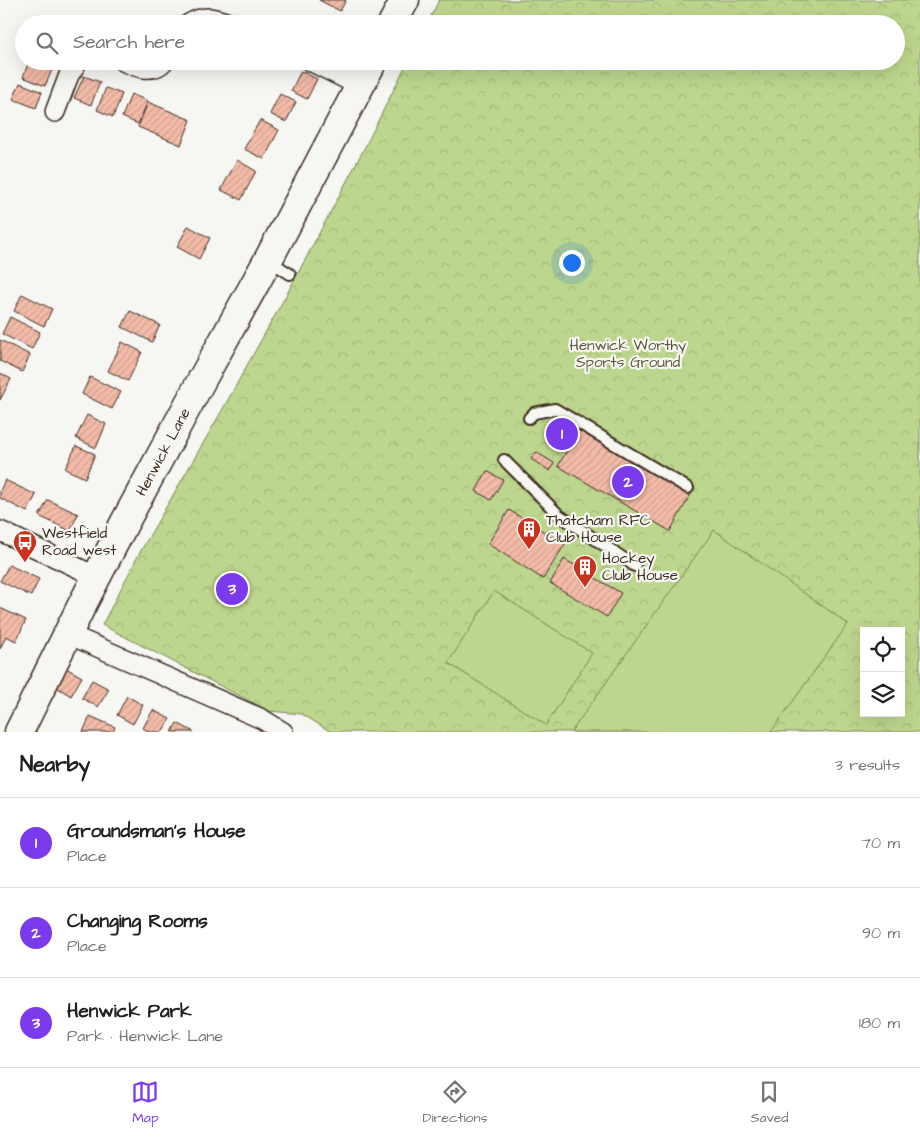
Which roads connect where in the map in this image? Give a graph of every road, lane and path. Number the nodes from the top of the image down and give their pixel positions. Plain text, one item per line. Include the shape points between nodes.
1 (405, 0) edge
2 (397, 15) edge
3 (72, 70) edge
4 (328, 70) edge
5 (368, 70) edge
6 (360, 86) junction
7 (55, 112) dead end
8 (529, 418) dead end
9 (504, 460) dead end
10 (688, 488) dead end
11 (0, 531) edge
12 (635, 566) dead end
13 (97, 577) junction
14 (68, 634) junction
15 (19, 732) edge
16 (283, 732) edge

1 - 2 street
3 - 7 street
4 - 6 street
5 - 6 street, Henwick Lane
6 - 13 street, Henwick Lane via 279,267 181,417
8 - 10 lane via 534,412 555,409
9 - 12 lane via 560,516
11 - 13 street
13 - 14 street, Henwick Lane
14 - 15 street, Henwick Lane
14 - 16 street via 262,719

